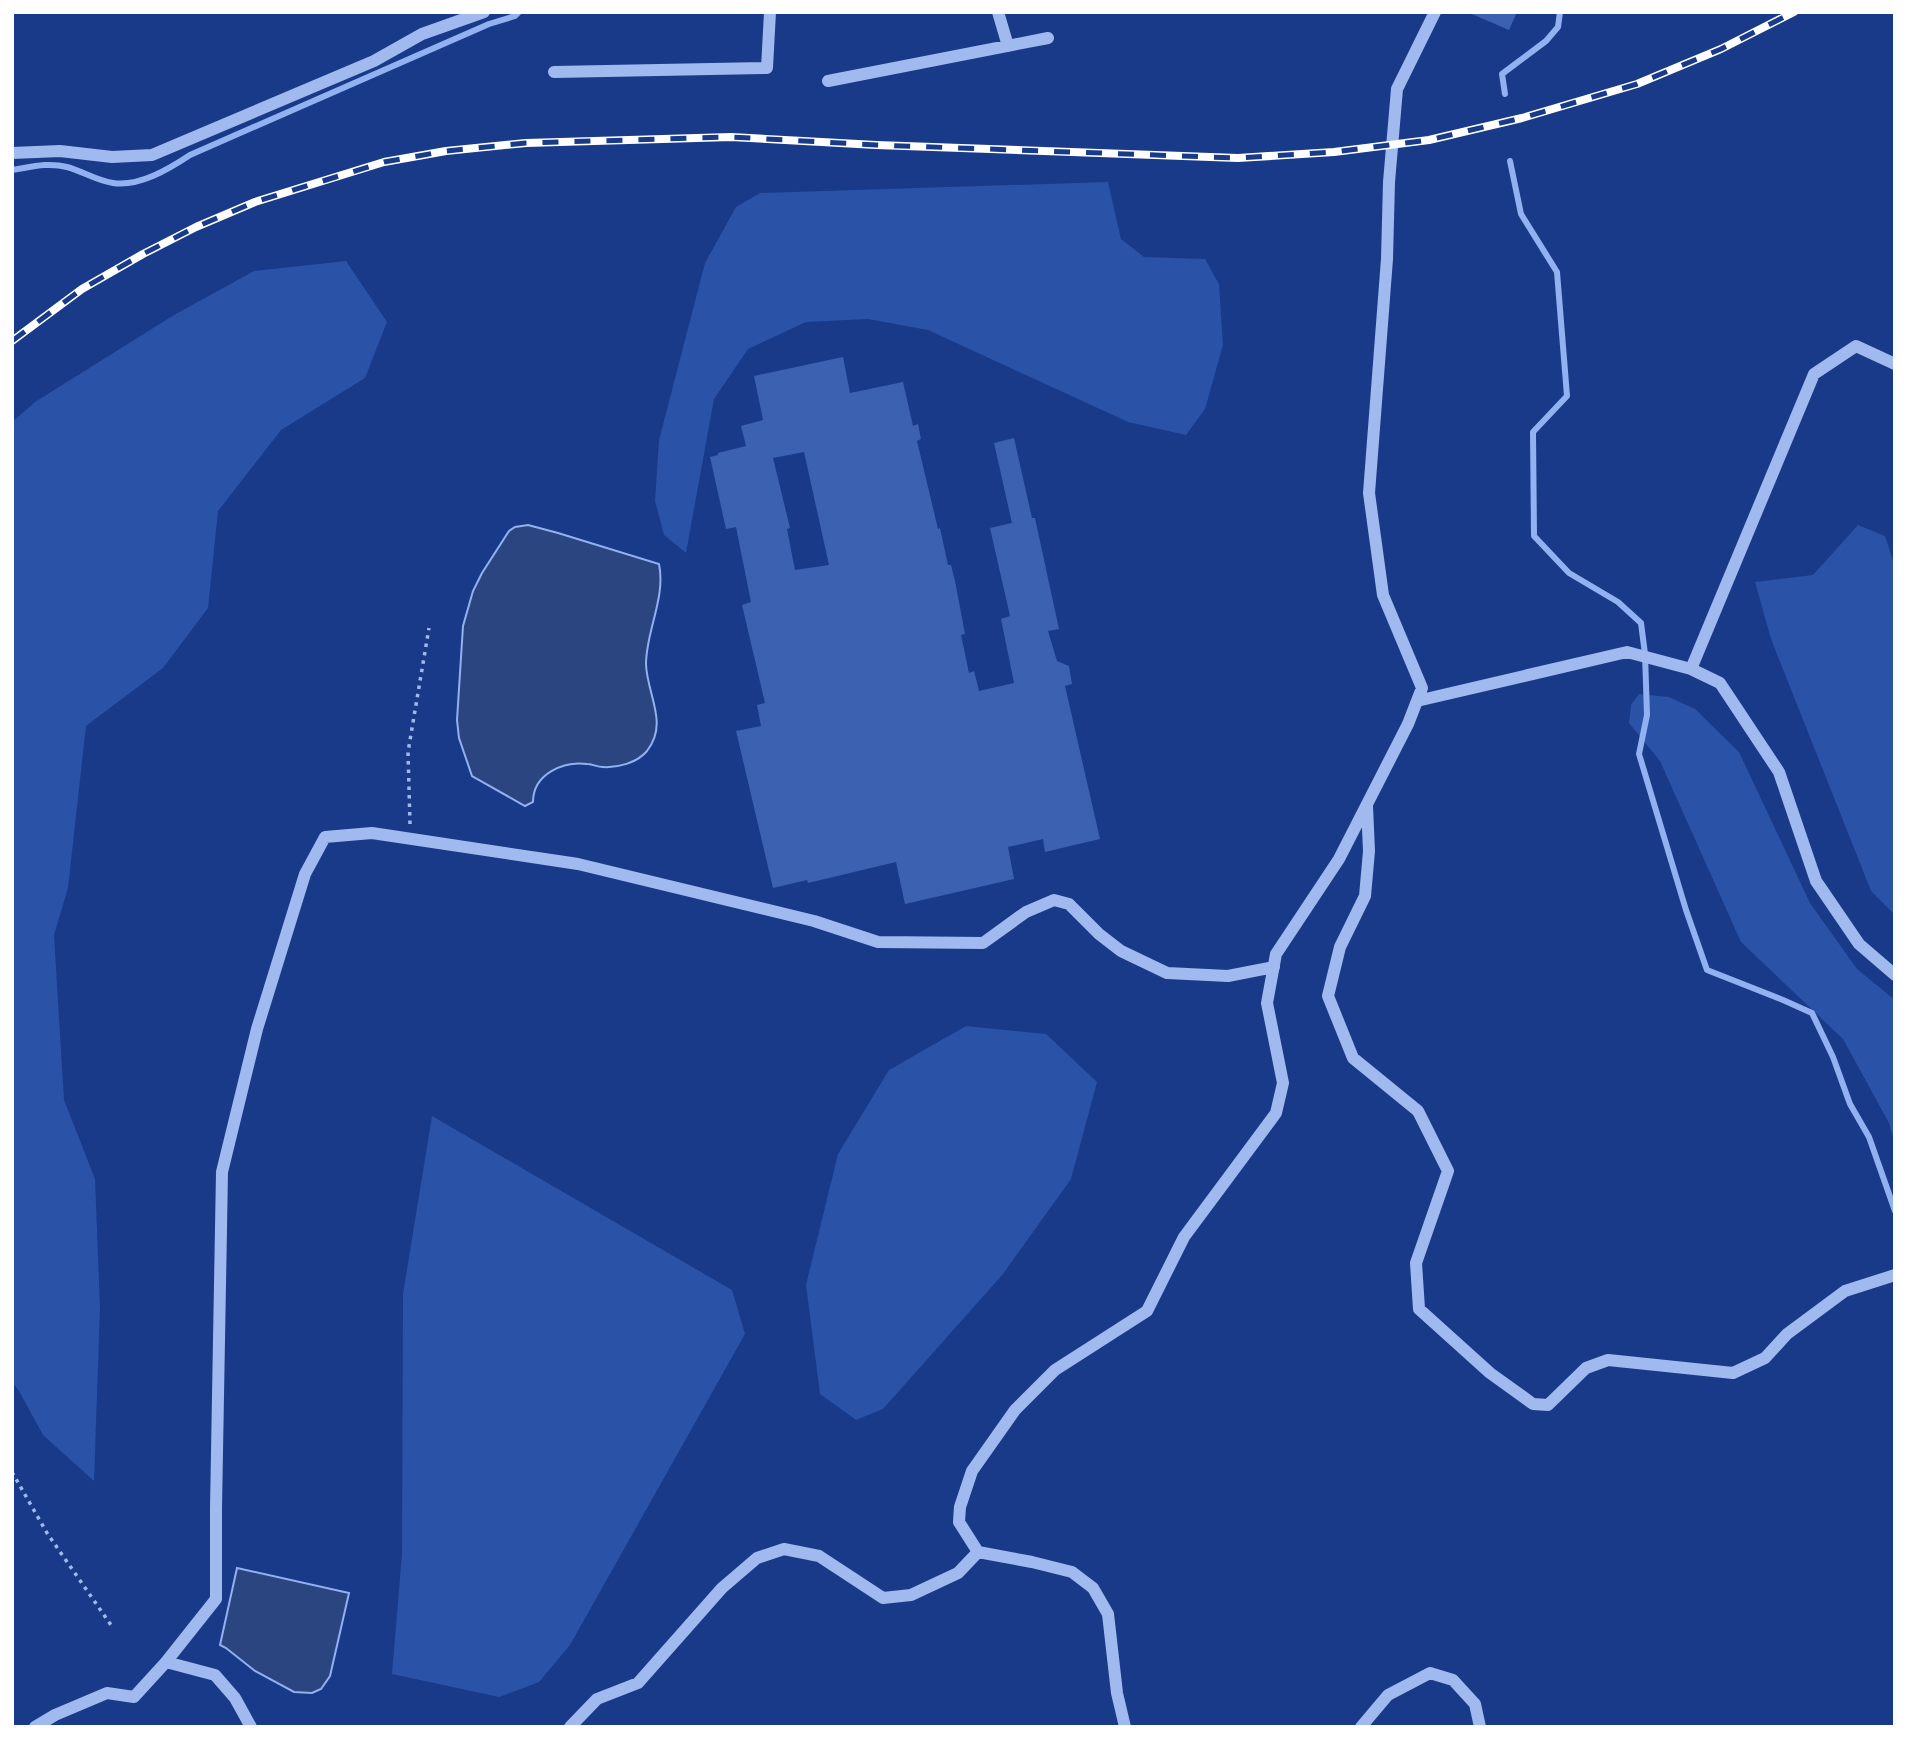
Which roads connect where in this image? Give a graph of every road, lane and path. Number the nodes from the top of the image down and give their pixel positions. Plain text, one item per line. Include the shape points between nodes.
1 (484, 12) edge
2 (770, 12) edge
3 (998, 12) edge
4 (1435, 12) edge
5 (1048, 38) dead end
6 (1008, 46) junction
7 (554, 72) dead end
8 (828, 81) dead end
9 (12, 153) edge
10 (1895, 365) edge
11 (429, 628) dead end
12 (1691, 669) junction
13 (1417, 701) junction
14 (1367, 804) junction
15 (411, 839) junction
16 (1274, 967) junction
17 (1895, 975) edge
18 (1895, 1275) edge
19 (12, 1472) edge
20 (978, 1552) junction
21 (113, 1628) dead end
22 (166, 1662) junction
23 (35, 1727) edge
24 (251, 1727) edge
25 (570, 1727) edge
26 (1125, 1727) edge
27 (1360, 1727) edge
28 (1480, 1727) edge

1 - 9 street via 422,34 374,61 152,155
2 - 7 street via 767,68
3 - 6 street
4 - 13 street via 1397,89 1369,493 1383,595 1422,688
5 - 6 street
6 - 8 street
10 - 12 street via 1856,346 1814,374
11 - 15 path via 408,752
12 - 13 street via 1627,652
12 - 17 street via 1720,683 1779,772 1816,881 1859,944
13 - 14 street
14 - 16 street via 1339,859 1276,954
14 - 18 street via 1370,851 1365,896 1340,947 1328,996 1353,1058 1418,1111 1448,1171 1416,1263 1419,1309 1490,1373 1533,1404 1548,1405 1586,1368 1608,1360 1733,1373 1765,1358 1787,1334 1846,1291
15 - 16 street via 578,864 814,921 878,942 983,943 1026,912 1054,900 1069,904 1121,951 1167,973 1227,976
15 - 22 street via 372,833 325,837 305,874 257,1029 222,1172 216,1599
16 - 20 street via 1267,1003 1283,1083 1276,1113 1184,1237 1147,1311 1055,1370 1014,1410 972,1471 959,1522
19 - 21 path via 47,1533
20 - 25 street via 958,1573 911,1595 883,1598 819,1556 785,1549 757,1558 722,1588 638,1683 597,1699
20 - 26 street via 1072,1572 1093,1588 1108,1614
22 - 23 street via 134,1697 107,1693
22 - 24 street via 215,1675
27 - 28 street via 1388,1695 1430,1673 1453,1680 1475,1704

